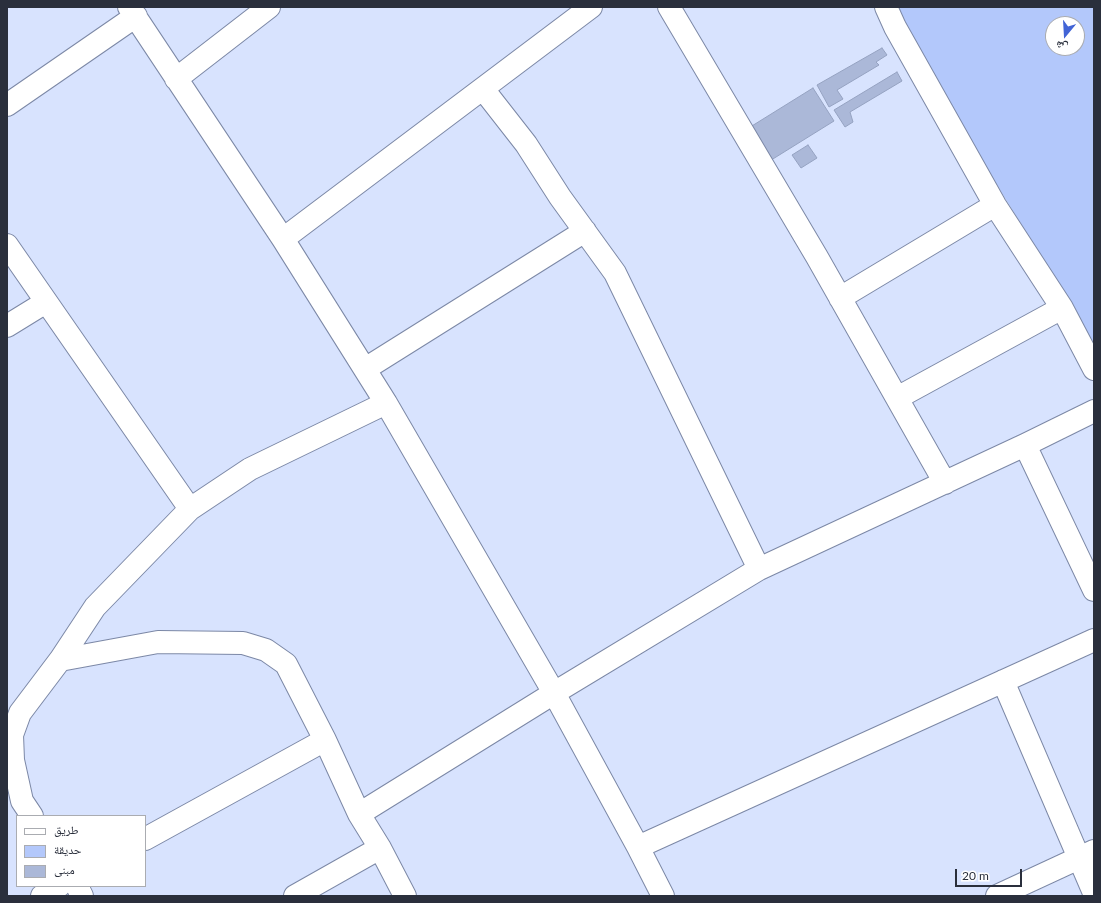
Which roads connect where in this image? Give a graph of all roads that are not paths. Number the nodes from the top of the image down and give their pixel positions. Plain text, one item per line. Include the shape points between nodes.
1 (269, 7) edge
2 (591, 7) edge
3 (669, 7) edge
4 (886, 7) edge
5 (132, 12) edge
6 (176, 79) junction
7 (483, 88) junction
8 (7, 105) edge
9 (995, 205) junction
10 (585, 231) junction
11 (283, 239) junction
12 (7, 245) edge
13 (840, 298) junction
14 (46, 302) junction
15 (1062, 308) junction
16 (7, 326) edge
17 (365, 369) junction
18 (1094, 369) edge
19 (897, 398) junction
20 (386, 403) junction
21 (1094, 411) edge
22 (1025, 445) junction
23 (944, 483) junction
24 (190, 509) junction
25 (759, 569) junction
26 (1094, 590) edge
27 (1094, 640) edge
28 (60, 660) junction
29 (1003, 681) junction
30 (554, 693) junction
31 (325, 740) junction
32 (21, 805) edge
33 (359, 814) junction
34 (146, 838) edge
35 (638, 847) junction
36 (380, 848) junction
37 (1086, 854) edge
38 (58, 887) edge
39 (78, 887) edge
40 (1094, 893) edge
41 (42, 896) edge
42 (82, 896) edge
43 (295, 896) edge
44 (405, 896) edge
45 (663, 896) edge
46 (997, 896) edge

1 - 6 street
2 - 7 street
3 - 13 street
4 - 9 street
5 - 6 street
5 - 8 street
6 - 11 street
7 - 10 street via 526,144
7 - 11 street
9 - 13 street
9 - 15 street
10 - 17 street
10 - 25 street via 615,273
11 - 17 street
12 - 14 street
13 - 19 street
14 - 16 street
14 - 24 street
15 - 18 street
15 - 19 street
17 - 20 street
19 - 23 street
20 - 24 street via 250,469
20 - 30 street
21 - 22 street
22 - 23 street
22 - 26 street
23 - 25 street
24 - 28 street via 95,607
25 - 30 street
27 - 29 street
28 - 31 street via 158,642 243,643 266,650 286,664
28 - 32 street via 20,713 12,735 13,760
29 - 35 street
29 - 37 street
30 - 33 street
30 - 35 street
31 - 33 street
31 - 34 street
33 - 36 street
35 - 45 street
36 - 43 street
36 - 44 street
37 - 40 street
37 - 46 street
38 - 41 street
39 - 42 street

